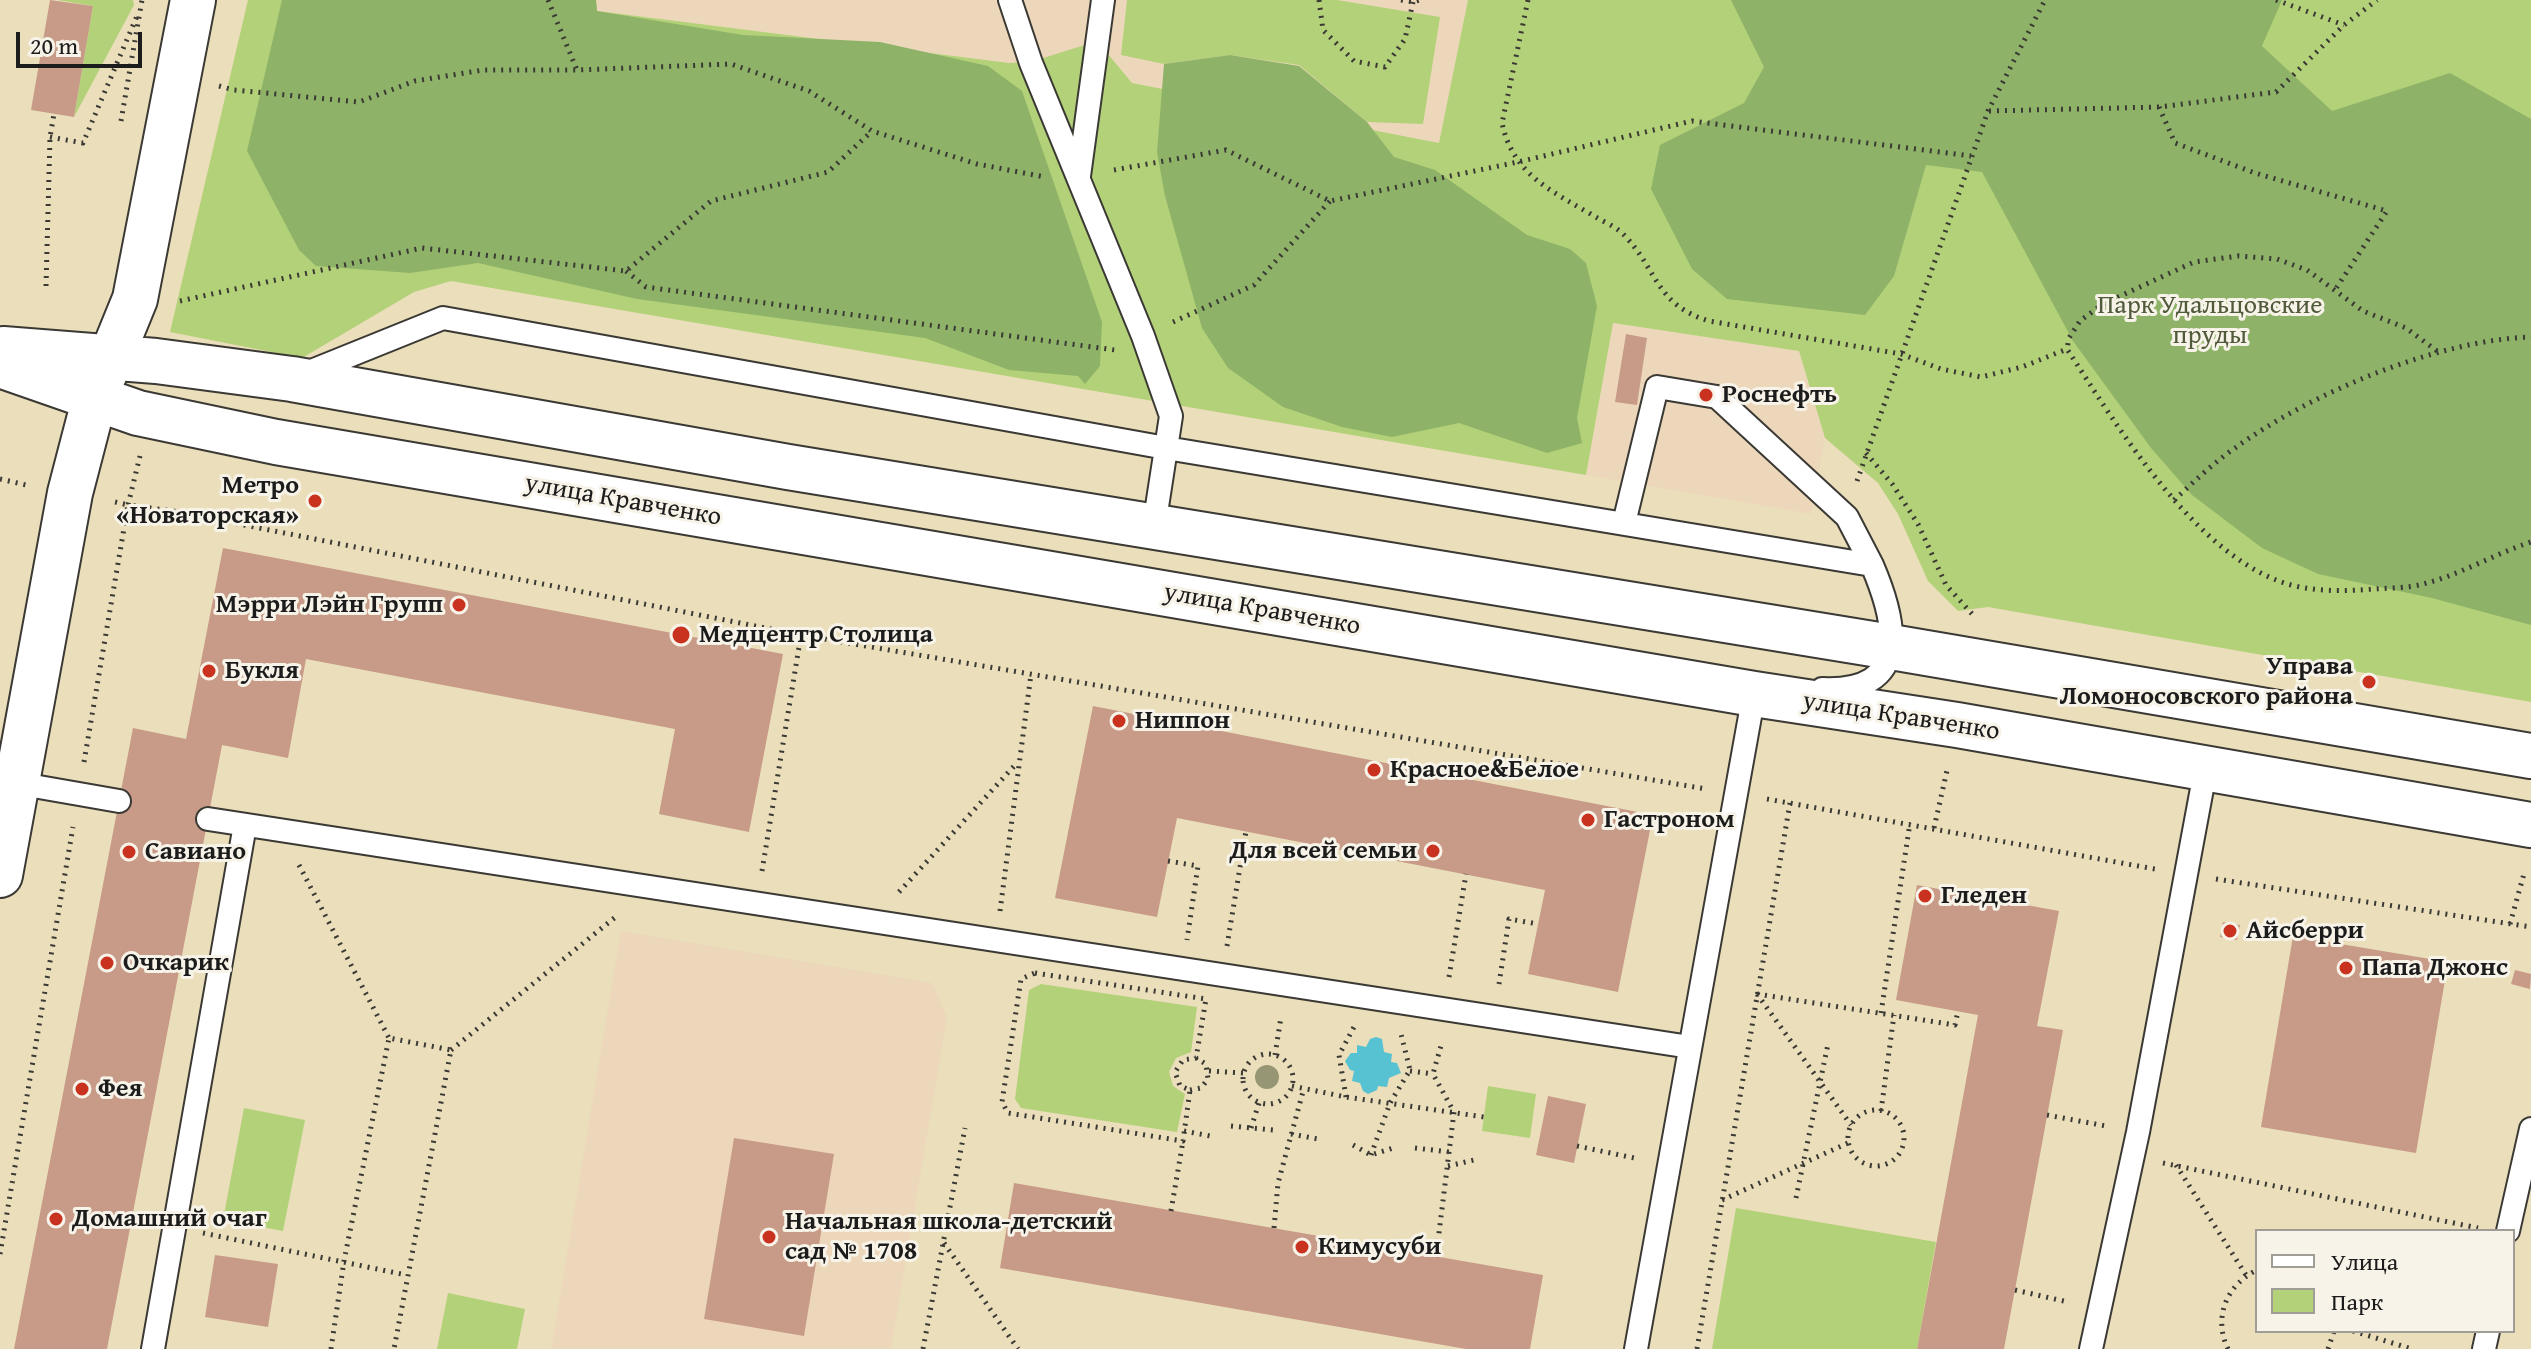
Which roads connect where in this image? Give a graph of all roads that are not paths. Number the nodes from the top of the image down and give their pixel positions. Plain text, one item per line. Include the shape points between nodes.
1 (193, 0) edge
2 (1010, 0) edge
3 (1103, 0) edge
4 (1078, 177) junction
5 (0, 349) edge
6 (0, 365) edge
7 (102, 378) junction
8 (292, 379) junction
9 (1166, 448) junction
10 (1624, 523) junction
11 (1154, 526) junction
12 (1872, 565) junction
13 (1891, 647) junction
14 (1685, 682) junction
15 (1754, 694) junction
16 (2258, 710) junction
17 (2030, 737) junction
18 (2531, 756) edge
19 (2206, 767) junction
20 (16, 783) junction
21 (119, 801) dead end
22 (208, 819) dead end
23 (245, 825) junction
24 (2531, 825) edge
25 (0, 875) edge
26 (1690, 1047) junction
27 (2531, 1129) edge
28 (2508, 1229) edge
29 (153, 1349) edge
30 (1636, 1349) edge
31 (2091, 1349) edge

1 - 7 street via 135,299
2 - 4 lane
3 - 4 lane
4 - 9 lane via 1171,416
5 - 7 street, улица Кравченко
6 - 7 street, улица Кравченко
7 - 8 street, улица Кравченко via 156,361
7 - 14 street, улица Кравченко via 138,413 276,442
7 - 20 street via 70,493
8 - 9 lane via 443,318
8 - 11 street, улица Кравченко
9 - 10 lane
9 - 11 lane
10 - 12 lane
10 - 12 lane via 1657,387 1717,397 1847,517
11 - 13 street, улица Кравченко
12 - 13 lane via 1886,598
13 - 14 lane via 1878,676 1838,690
13 - 16 street, улица Кравченко
14 - 15 street, улица Кравченко
15 - 17 street, улица Кравченко
15 - 26 lane
16 - 17 street via 2069,699 2040,711
16 - 18 street, улица Кравченко
17 - 19 street, улица Кравченко
19 - 24 street, улица Кравченко
19 - 31 lane via 2138,1132
20 - 21 lane
20 - 25 street
22 - 23 lane
23 - 26 lane
23 - 29 lane
26 - 30 lane
27 - 28 lane

